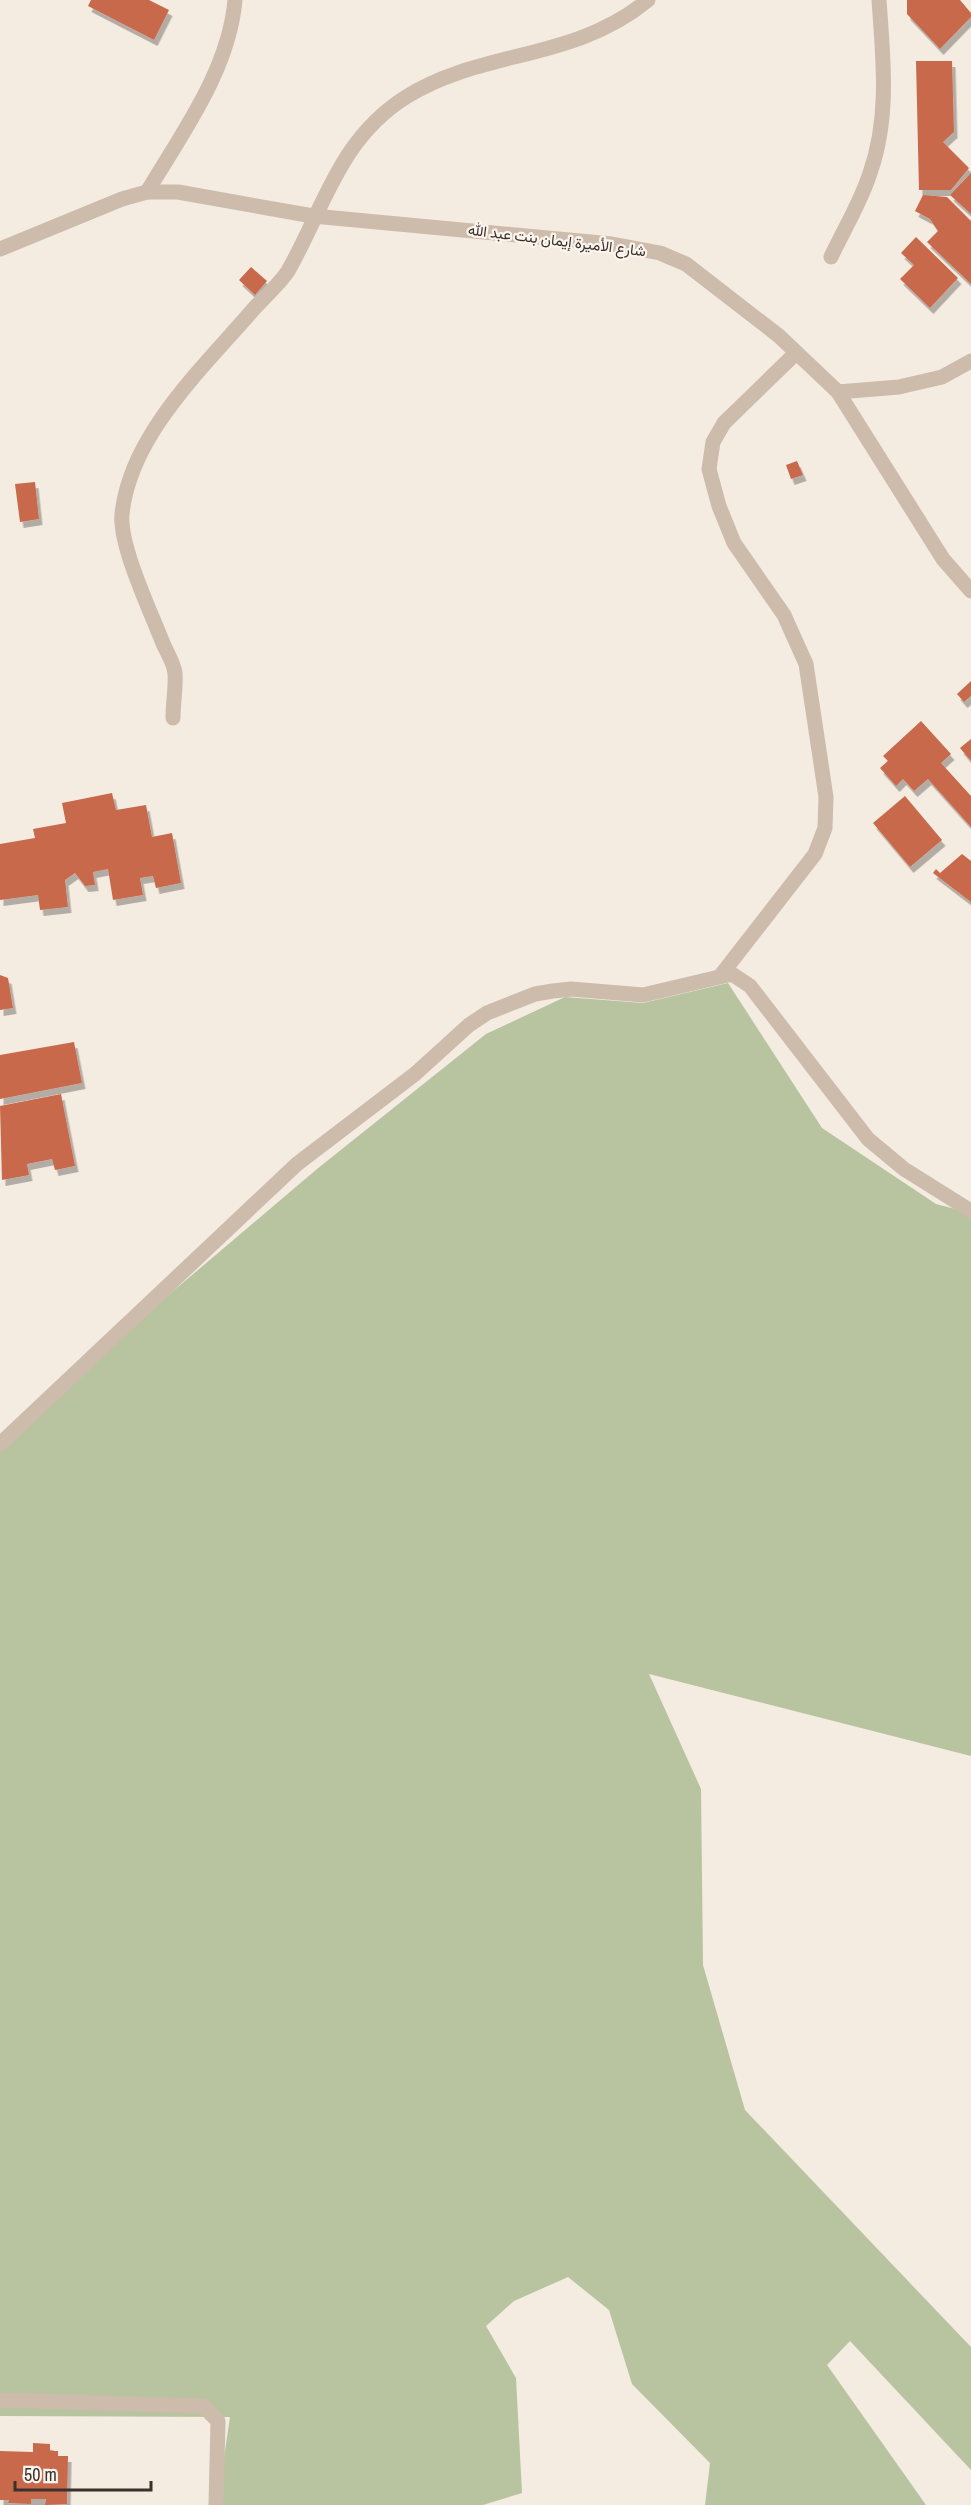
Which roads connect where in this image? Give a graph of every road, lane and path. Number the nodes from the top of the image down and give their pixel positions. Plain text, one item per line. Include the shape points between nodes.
1 (235, 0) edge
2 (648, 0) edge
3 (879, 0) edge
4 (147, 192) junction
5 (313, 216) junction
6 (0, 249) edge
7 (831, 257) dead end
8 (796, 352) junction
9 (971, 361) edge
10 (838, 392) junction
11 (971, 591) edge
12 (173, 718) dead end
13 (721, 975) junction
14 (971, 1211) edge
15 (0, 1444) edge
16 (0, 2400) edge
17 (216, 2505) edge

1 - 4 street via 234,18 216,69
2 - 5 street via 627,17 578,41 461,73 405,97 349,151
3 - 7 street via 882,126 870,174
4 - 5 street, شارع الأميرة إيمان بنت عبد الله via 178,192
4 - 6 street, شارع الأميرة إيمان بنت عبد الله
5 - 8 street, شارع الأميرة إيمان بنت عبد الله via 602,243 660,253 710,280
5 - 12 street via 286,273 165,411 131,474 122,515 131,562 175,671
8 - 10 street, شارع الأميرة إيمان بنت عبد الله
8 - 13 street via 724,423 713,442 710,469 734,543 784,615 806,664 826,797 825,828 815,854
9 - 10 street via 942,377 899,387
10 - 11 street, شارع الأميرة إيمان بنت عبد الله via 944,559
13 - 14 street via 732,974 750,986 868,1139 904,1169
13 - 15 street via 643,995 571,989 544,992 487,1013 297,1164
16 - 17 street via 203,2406 218,2421

